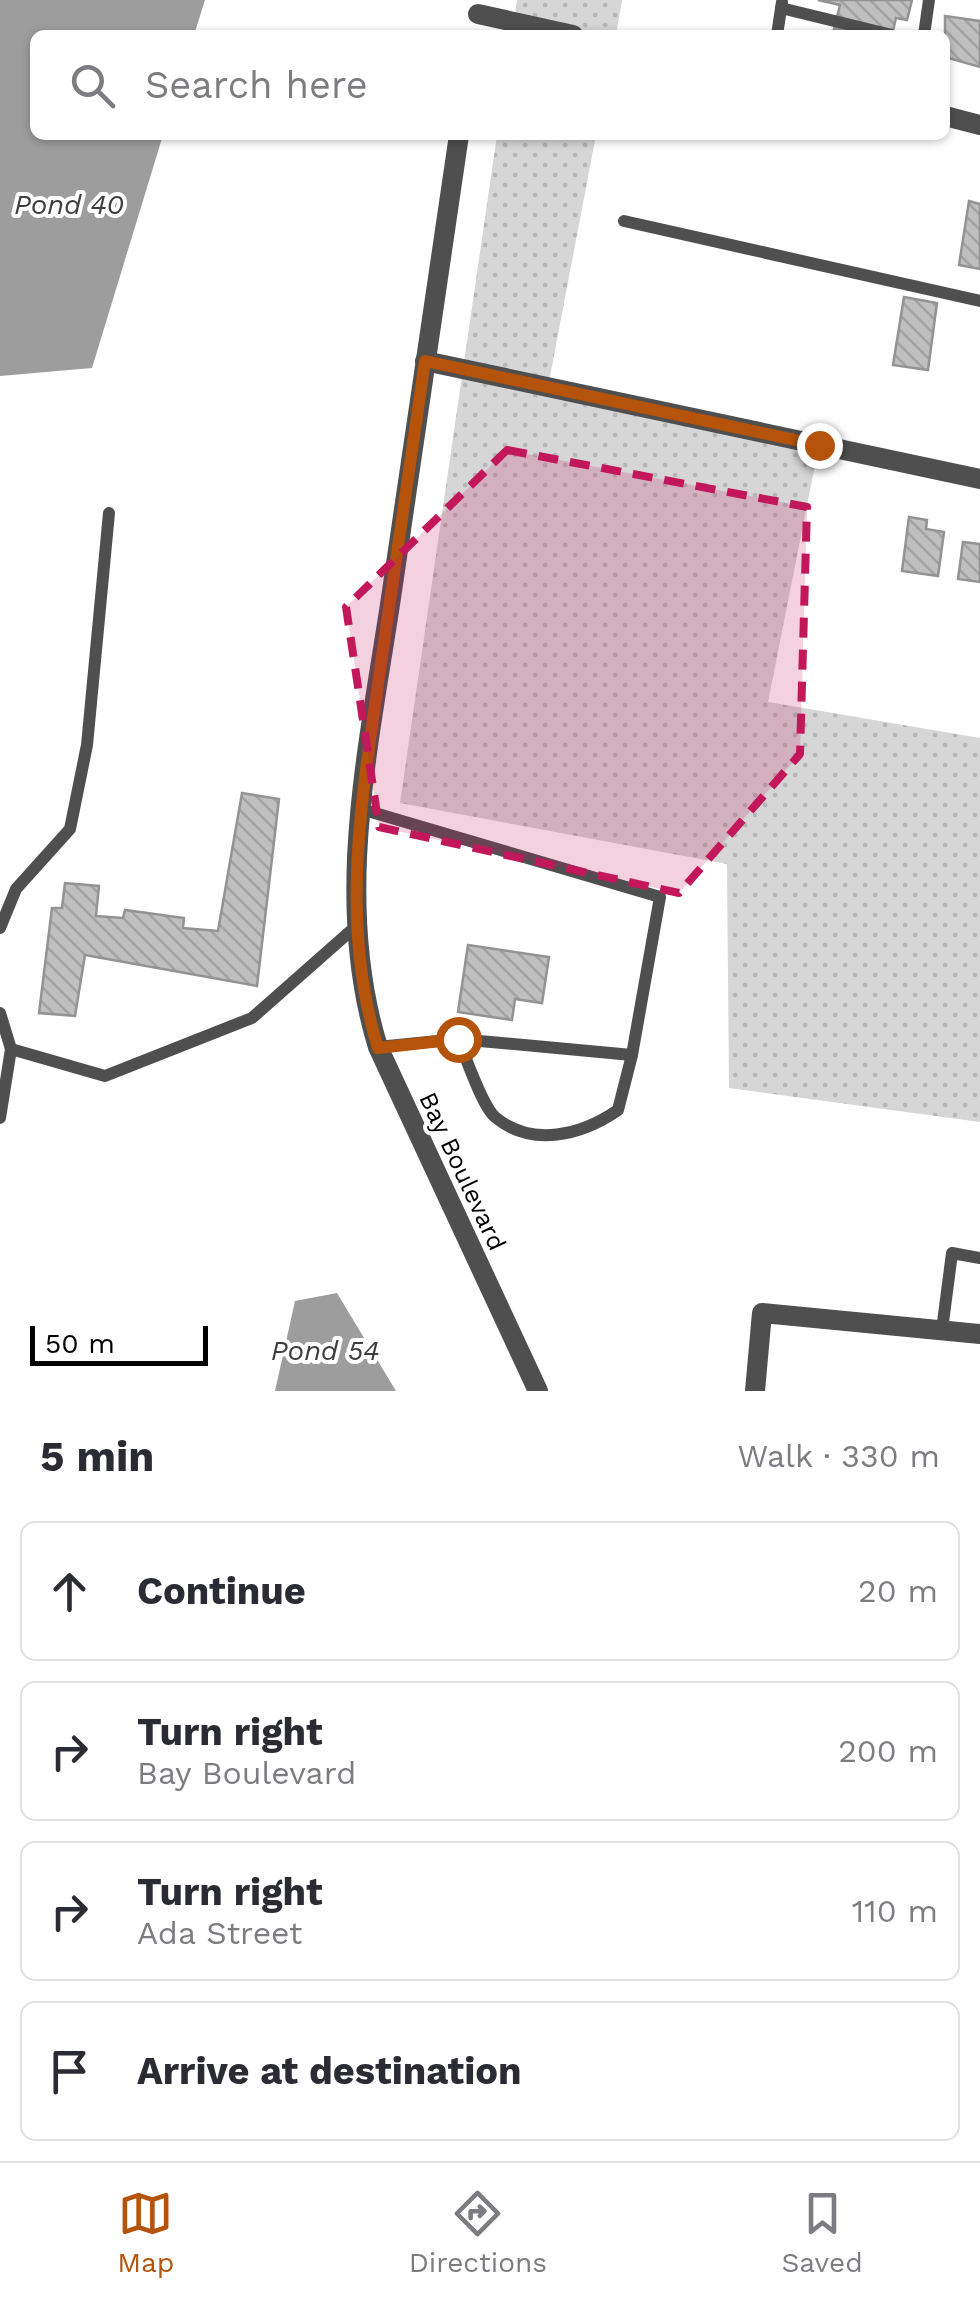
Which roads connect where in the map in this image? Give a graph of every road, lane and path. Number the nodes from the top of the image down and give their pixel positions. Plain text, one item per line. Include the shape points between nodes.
1 (929, 0) edge
2 (781, 4) edge
3 (477, 16) edge
4 (548, 30) edge
5 (778, 30) edge
6 (874, 30) edge
7 (925, 30) edge
8 (950, 117) edge
9 (980, 125) edge
10 (458, 140) edge
11 (624, 221) dead end
12 (980, 302) edge
13 (425, 361) junction
14 (980, 479) edge
15 (109, 513) dead end
16 (360, 809) junction
17 (0, 928) edge
18 (354, 928) junction
19 (0, 1013) edge
20 (458, 1039) junction
21 (378, 1048) junction
22 (11, 1049) junction
23 (632, 1055) junction
24 (0, 1118) edge
25 (980, 1258) edge
26 (942, 1330) junction
27 (980, 1334) edge
28 (538, 1391) edge
29 (755, 1391) edge

1 - 7 lane
2 - 5 lane
2 - 6 lane
3 - 4 street
8 - 9 street
10 - 13 street, Bay Boulevard
11 - 12 lane
13 - 14 street
13 - 16 street, Bay Boulevard
15 - 17 lane via 86,745 70,830 16,889
16 - 18 street, Bay Boulevard
16 - 23 lane via 660,897
18 - 21 street, Bay Boulevard
18 - 22 lane via 252,1018 104,1076
19 - 22 lane
20 - 21 lane
20 - 23 lane
20 - 23 lane via 492,1116 532,1137 592,1128 618,1110
21 - 28 street, Bay Boulevard
22 - 24 lane
25 - 26 lane via 952,1252
26 - 27 street
26 - 29 street via 762,1313

